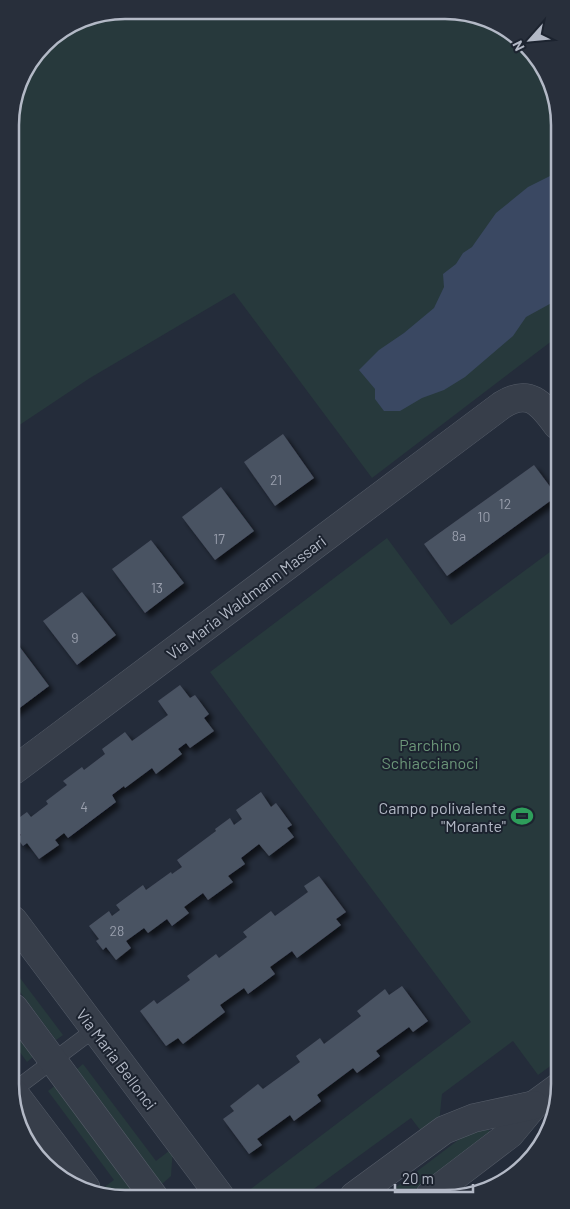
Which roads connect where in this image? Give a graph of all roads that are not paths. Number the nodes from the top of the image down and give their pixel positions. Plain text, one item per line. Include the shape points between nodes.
1 (551, 418) edge
2 (19, 767) edge
3 (19, 928) edge
4 (19, 1015) edge
5 (95, 1029) junction
6 (53, 1061) junction
7 (19, 1088) edge
8 (551, 1093) edge
9 (20, 1101) edge
10 (534, 1105) junction
11 (80, 1180) edge
12 (149, 1190) edge
13 (211, 1190) edge
14 (369, 1190) edge
15 (437, 1190) edge

1 - 2 street, Via Maria Waldmann Massari via 532,399 508,401
3 - 5 street, Via Maria Bellonci
4 - 6 street
5 - 6 lane
5 - 13 street, Via Maria Bellonci
6 - 7 lane
6 - 12 street
8 - 10 street
9 - 11 street
10 - 14 street via 474,1118 444,1130
10 - 15 street via 510,1134

